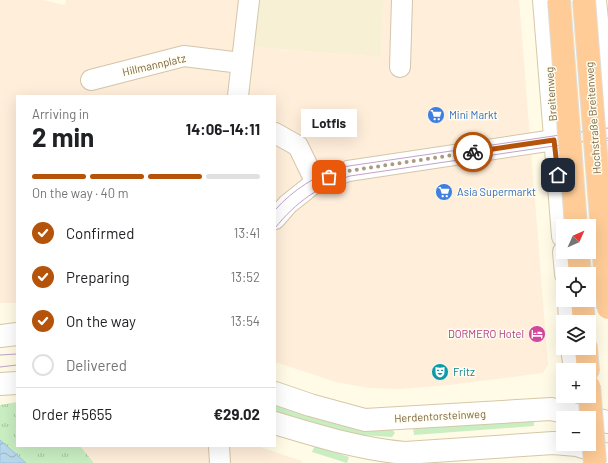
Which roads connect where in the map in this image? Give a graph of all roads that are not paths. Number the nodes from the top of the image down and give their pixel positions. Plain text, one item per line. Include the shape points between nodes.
1 (249, 0) edge
2 (402, 0) edge
3 (544, 0) edge
4 (559, 0) edge
5 (584, 0) edge
6 (595, 0) edge
7 (241, 63) junction
8 (400, 67) dead end
9 (91, 80) dead end
10 (238, 95) edge
11 (608, 129) edge
12 (276, 134) edge
13 (554, 140) junction
14 (316, 184) junction
15 (276, 218) edge
16 (561, 219) edge
17 (575, 219) edge
18 (608, 308) edge
19 (16, 334) edge
20 (0, 336) edge
21 (16, 383) edge
22 (0, 384) edge
23 (276, 393) edge
24 (561, 411) edge
25 (402, 419) junction
26 (276, 423) edge
27 (556, 444) edge
28 (219, 447) edge
29 (577, 451) edge
30 (592, 451) edge
31 (405, 453) junction
32 (608, 455) edge
33 (220, 463) edge
34 (595, 463) edge

1 - 7 street
2 - 8 street
3 - 13 main road, Breitenweg
4 - 17 highway, bridge
5 - 18 highway, Hochstraße Breitenweg, bridge
6 - 11 main road
7 - 9 street, Hillmannplatz via 184,56
7 - 10 street
12 - 14 street via 298,146
13 - 14 street via 348,171
13 - 16 main road, Breitenweg
14 - 15 street via 288,204
19 - 20 main road
21 - 22 main road
23 - 25 main road, Herdentorsteinweg via 365,420
24 - 25 main road, Herdentorsteinweg via 551,409
25 - 31 main road
26 - 31 main road via 358,447
27 - 31 main road
28 - 33 street
29 - 32 main road
30 - 34 highway, bridge

